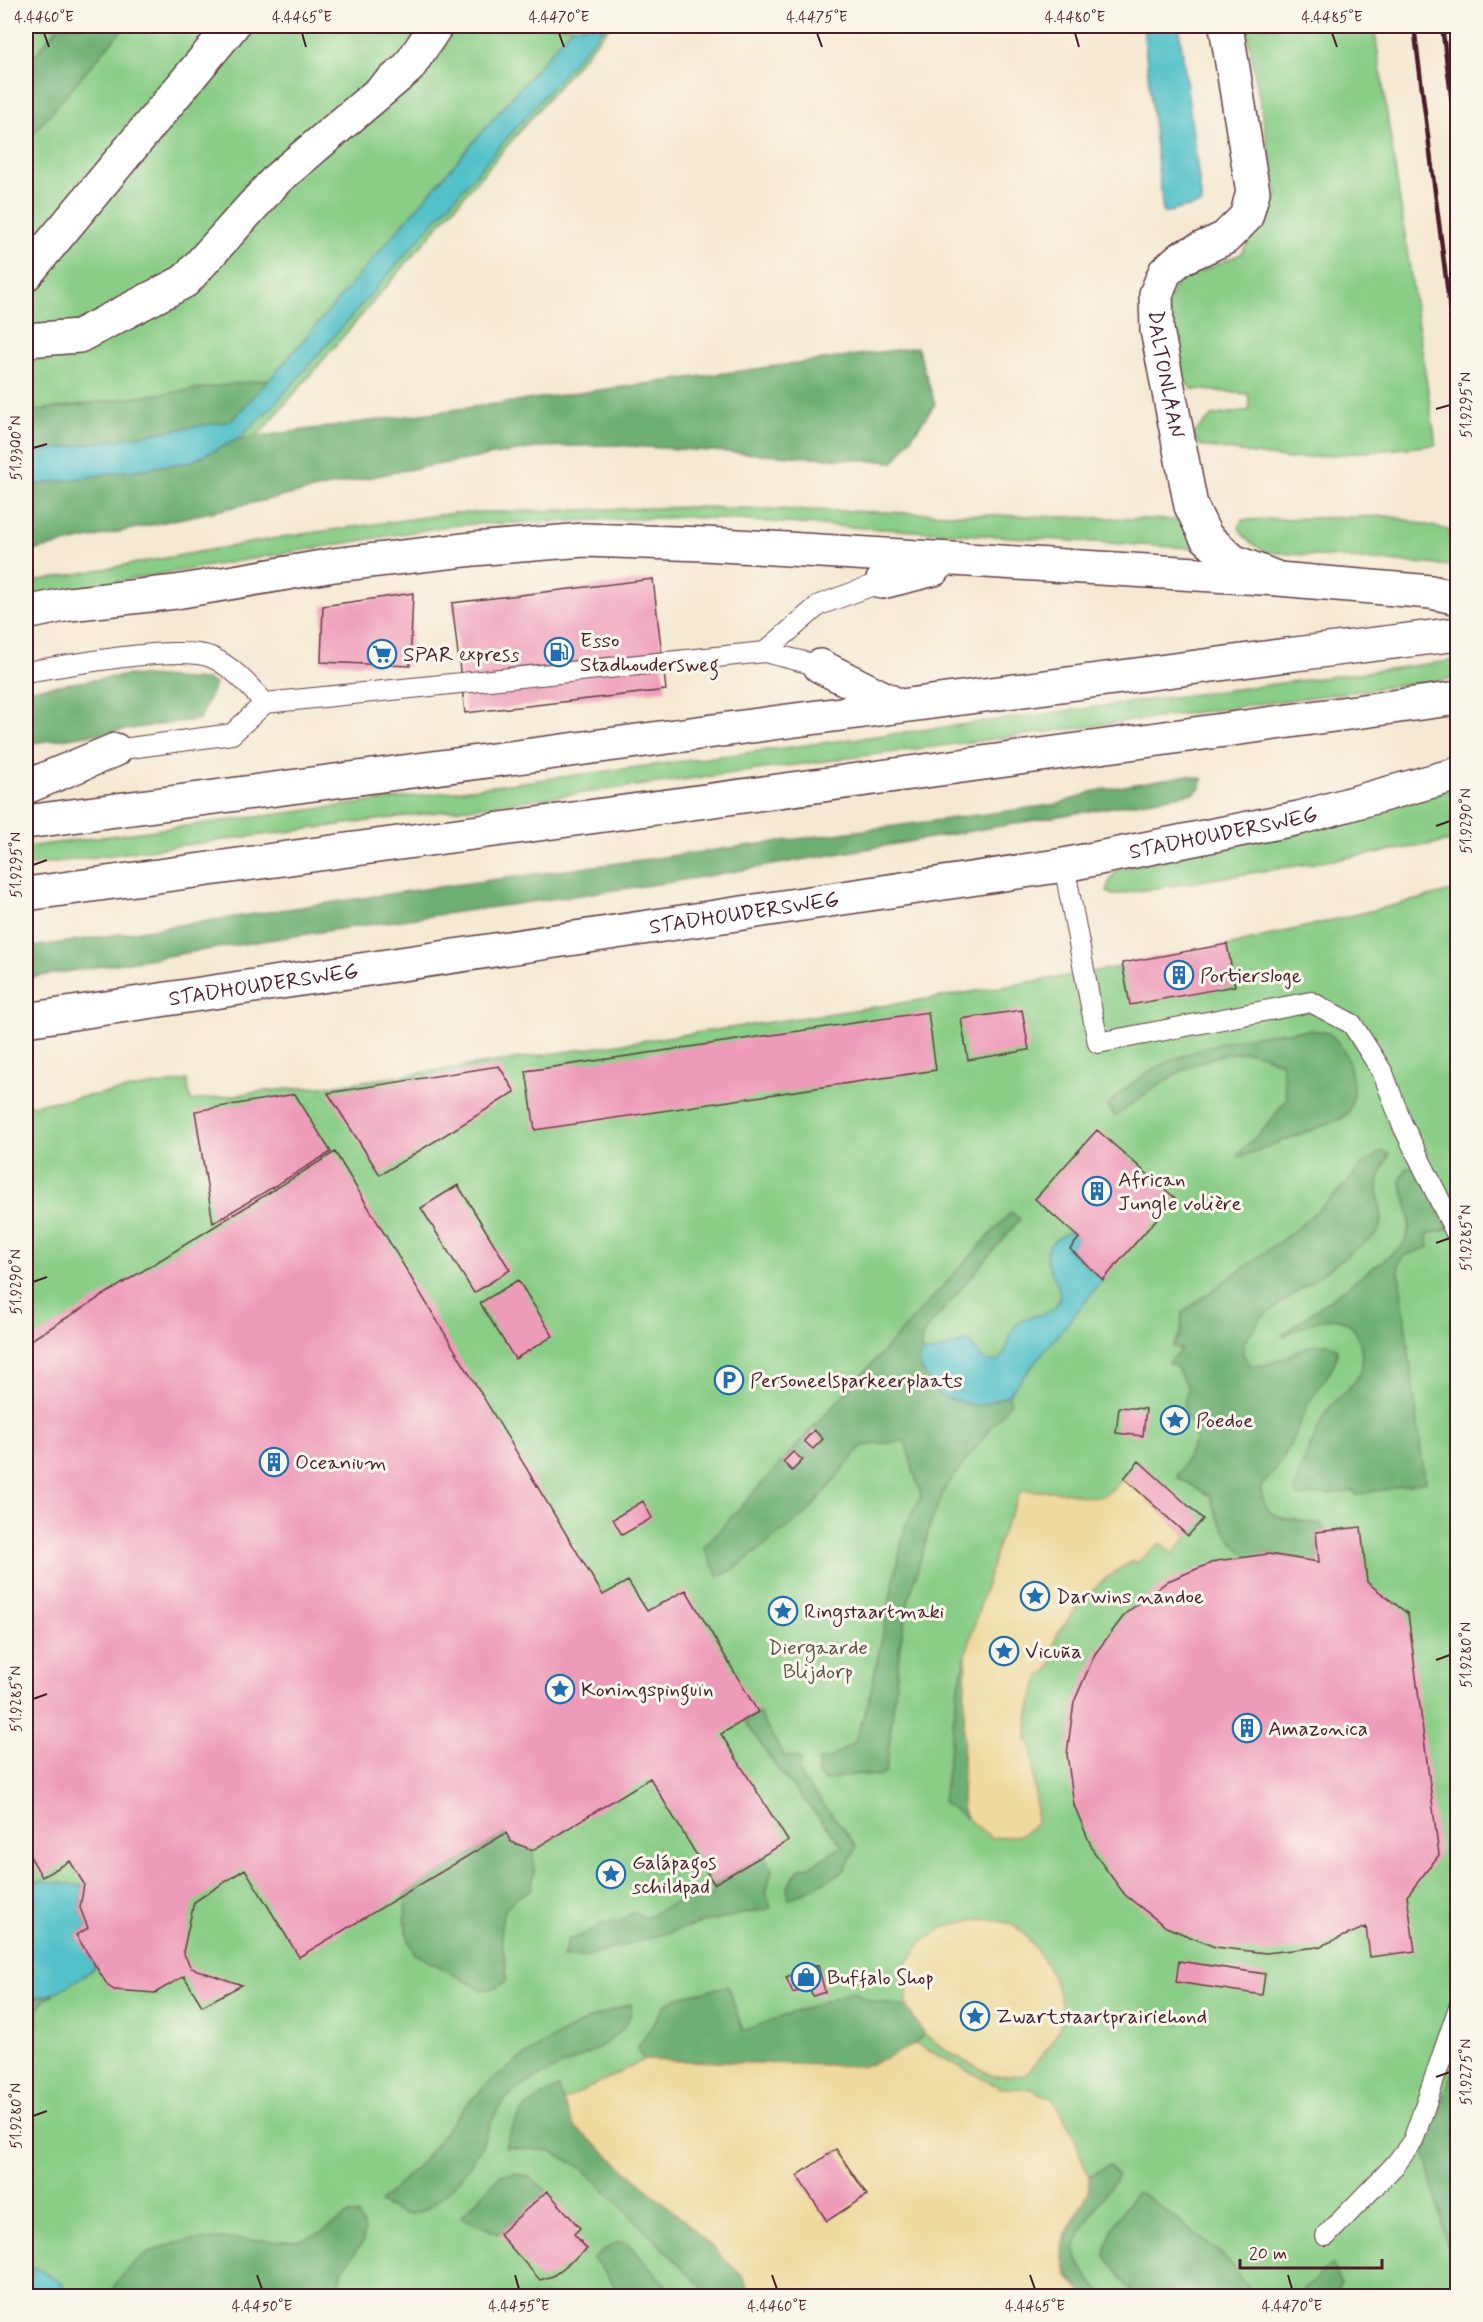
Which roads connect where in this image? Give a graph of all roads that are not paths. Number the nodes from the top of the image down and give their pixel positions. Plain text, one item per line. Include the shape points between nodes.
1 (232, 26) edge
2 (436, 26) edge
3 (1226, 26) edge
4 (26, 274) edge
5 (26, 340) edge
6 (962, 562) junction
7 (1278, 579) junction
8 (882, 582) joint
9 (1458, 598) edge
10 (26, 613) edge
11 (1458, 634) edge
12 (765, 652) junction
13 (820, 666) joint
14 (26, 672) edge
15 (1458, 698) edge
16 (265, 703) junction
17 (898, 706) junction
18 (115, 750) joint
19 (1458, 774) edge
20 (26, 787) edge
21 (26, 822) edge
22 (1064, 865) junction
23 (32, 893) edge
24 (26, 1020) edge
25 (1458, 1237) edge
26 (1458, 2010) edge
27 (1326, 2236) dead end

1 - 4 main road
2 - 5 main road via 408,68 278,179 185,280 79,336
3 - 7 main road, DALTONLAAN via 1253,192 1246,217 1225,238 1181,258 1165,272 1156,294 1157,330 1191,506 1206,537 1233,561
6 - 7 main road
6 - 8 main road
6 - 10 main road via 705,544 584,540 334,565
7 - 9 main road via 1431,592
8 - 12 lane via 819,605
11 - 17 main road
12 - 13 lane
12 - 16 lane
13 - 17 main road
14 - 16 lane via 162,653 211,657 232,669
15 - 23 main road
16 - 18 lane via 232,734
17 - 21 main road
18 - 20 main road
19 - 22 main road, STADHOUDERSWEG via 1299,818
22 - 24 main road, STADHOUDERSWEG
22 - 25 lane via 1098,1043 1311,1002 1353,1024 1383,1073 1402,1124
26 - 27 lane via 1413,2141

